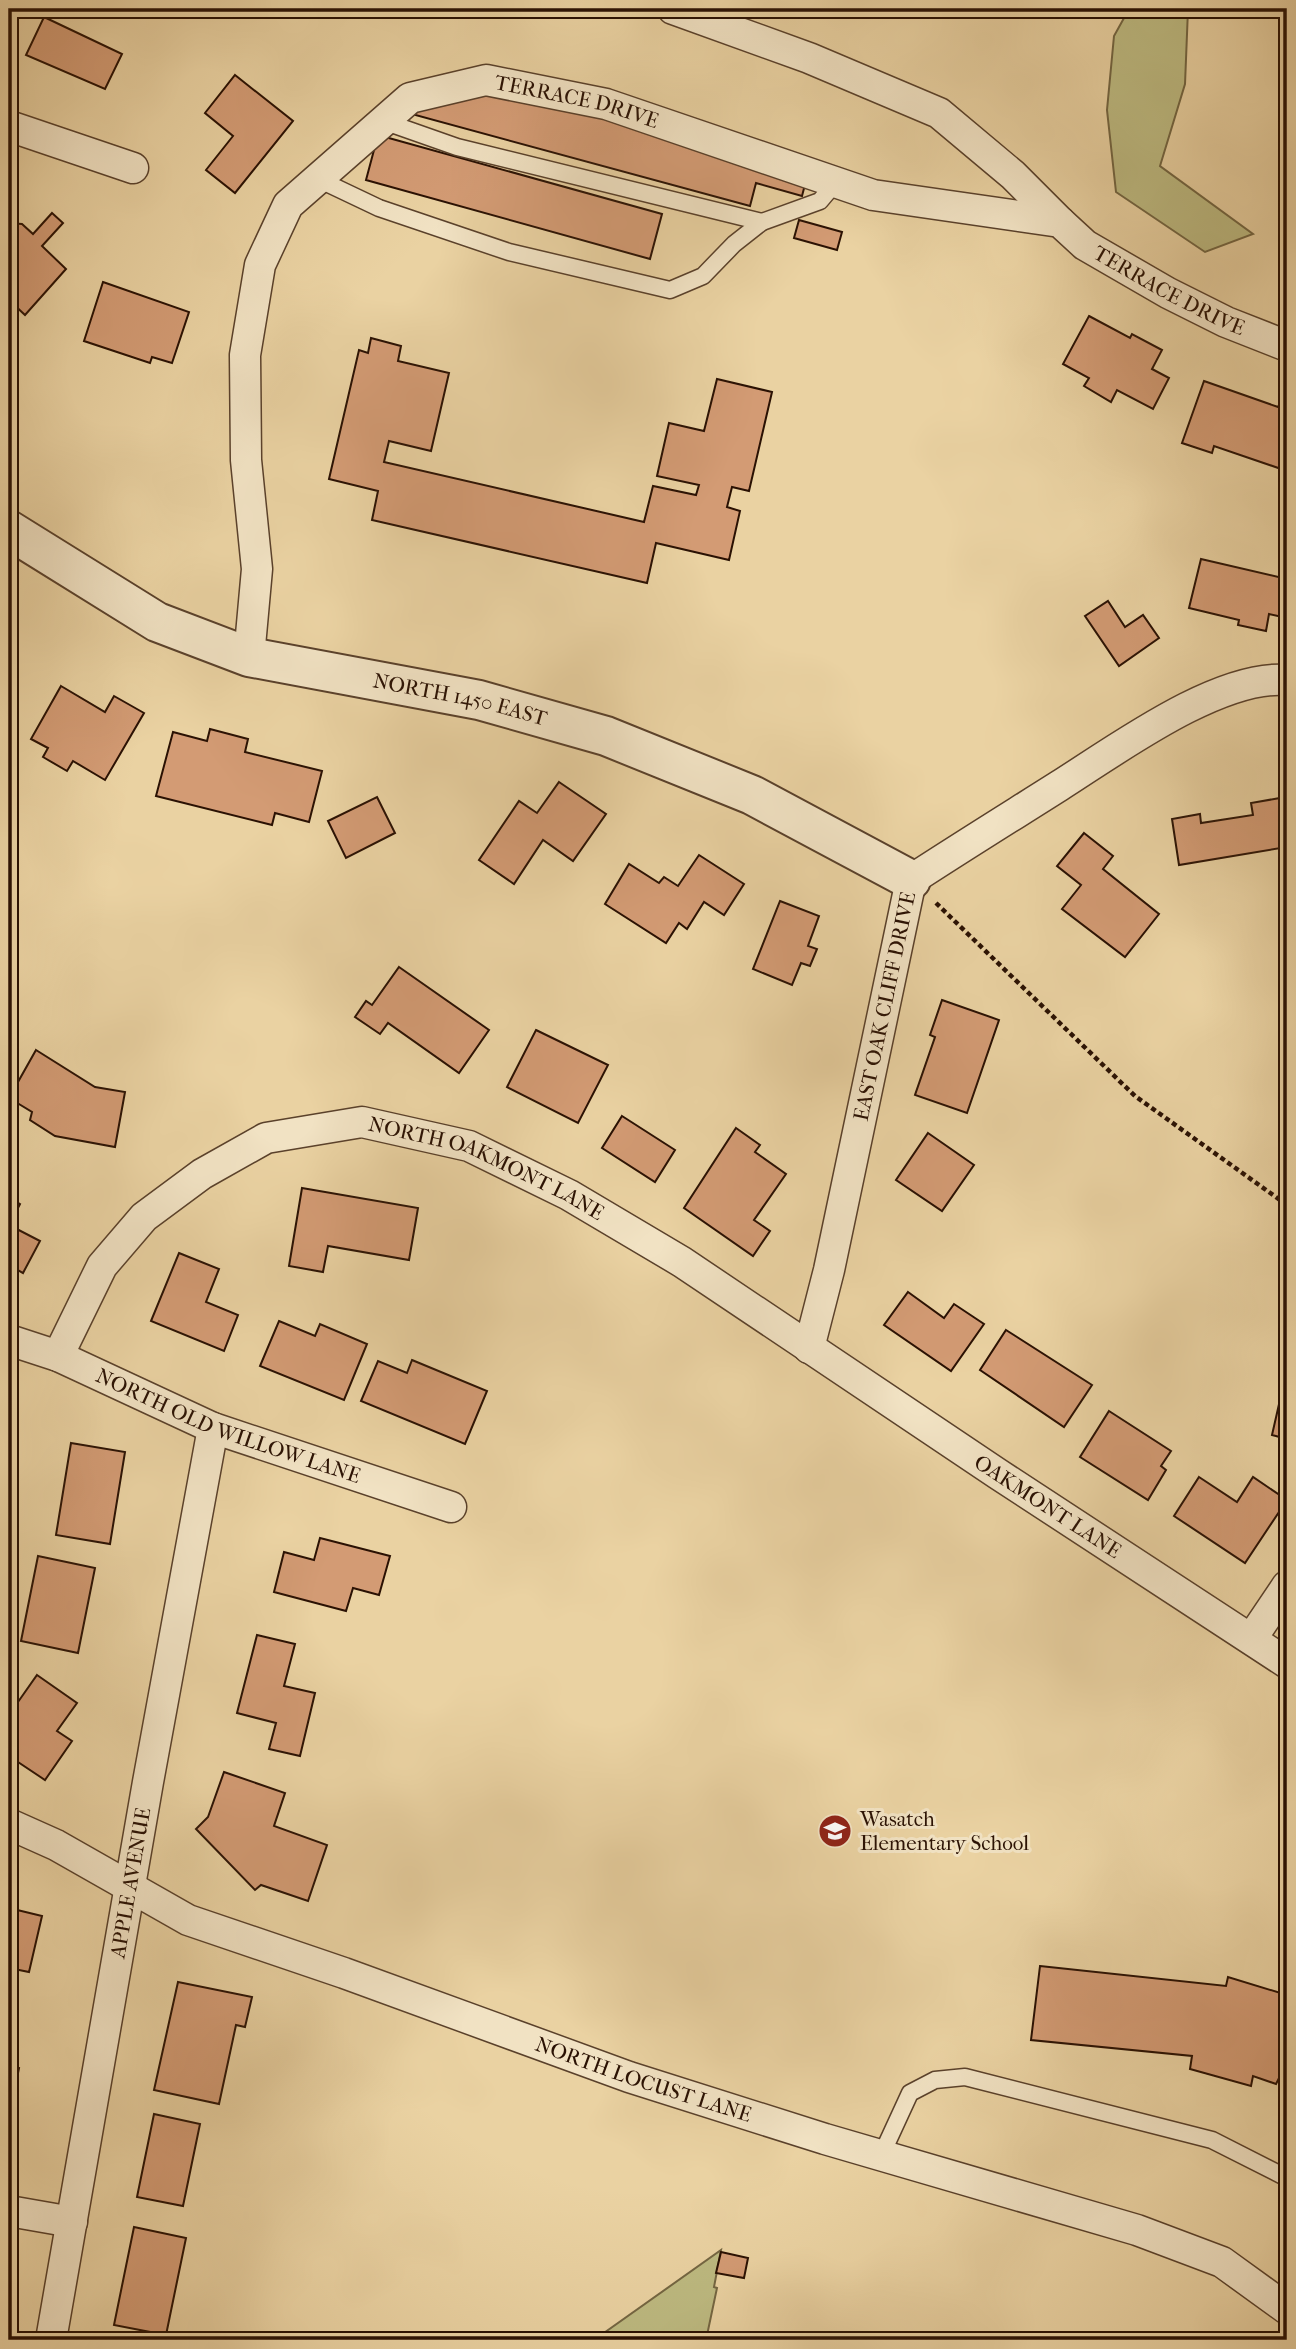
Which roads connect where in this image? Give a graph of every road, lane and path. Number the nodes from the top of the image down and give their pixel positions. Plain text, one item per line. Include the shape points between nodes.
1 (673, 9) edge
2 (383, 121) junction
3 (9, 126) edge
4 (133, 169) dead end
5 (318, 179) junction
6 (836, 183) junction
7 (762, 222) junction
8 (1060, 222) junction
9 (1287, 346) edge
10 (9, 530) edge
11 (249, 657) junction
12 (1287, 680) edge
13 (911, 880) junction
14 (1287, 1205) edge
15 (9, 1340) edge
16 (809, 1348) junction
17 (58, 1356) junction
18 (214, 1428) junction
19 (451, 1507) dead end
20 (1287, 1586) edge
21 (1252, 1639) junction
22 (1287, 1663) edge
23 (9, 1824) edge
24 (131, 1888) junction
25 (881, 2156) junction
26 (1287, 2178) edge
27 (9, 2211) edge
28 (72, 2222) junction
29 (1287, 2309) edge
30 (51, 2340) edge

1 - 8 street, TERRACE DRIVE via 809,58 939,113
2 - 5 street, TERRACE DRIVE
2 - 6 street, TERRACE DRIVE via 410,98 486,80 607,104
2 - 7 lane via 457,147
3 - 4 street
5 - 7 lane via 379,208 509,252 670,290 703,276
5 - 11 street, TERRACE DRIVE via 288,205 260,265 245,355 246,460 257,569
6 - 7 lane via 820,201
6 - 8 street, TERRACE DRIVE via 873,195
8 - 9 street, TERRACE DRIVE via 1085,246 1168,293
10 - 11 street, NORTH 1450 EAST via 157,622
11 - 13 street, NORTH 1450 EAST via 479,701 606,736 752,796
12 - 13 street, EAST OAK CLIFF DRIVE via 1231,689 1173,714
13 - 14 path via 1135,1096
13 - 16 street, EAST OAK CLIFF DRIVE
15 - 17 street, NORTH OLD WILLOW LANE
16 - 17 street, NORTH OAKMONT LANE via 682,1262 569,1195 469,1146 362,1122 266,1139 202,1174 144,1217 102,1266
16 - 21 street, OAKMONT LANE
17 - 18 street, NORTH OLD WILLOW LANE
18 - 19 street, NORTH OLD WILLOW LANE
18 - 24 street, APPLE AVENUE
20 - 21 street
21 - 22 street, OAKMONT LANE
23 - 24 street, NORTH LOCUST LANE
24 - 25 street, NORTH LOCUST LANE via 188,1920 629,2077
24 - 28 street, APPLE AVENUE
25 - 26 lane via 910,2093 935,2080 965,2077 1212,2140
25 - 29 street, NORTH LOCUST LANE via 1137,2230 1222,2262
27 - 28 street
28 - 30 street, APPLE AVENUE

